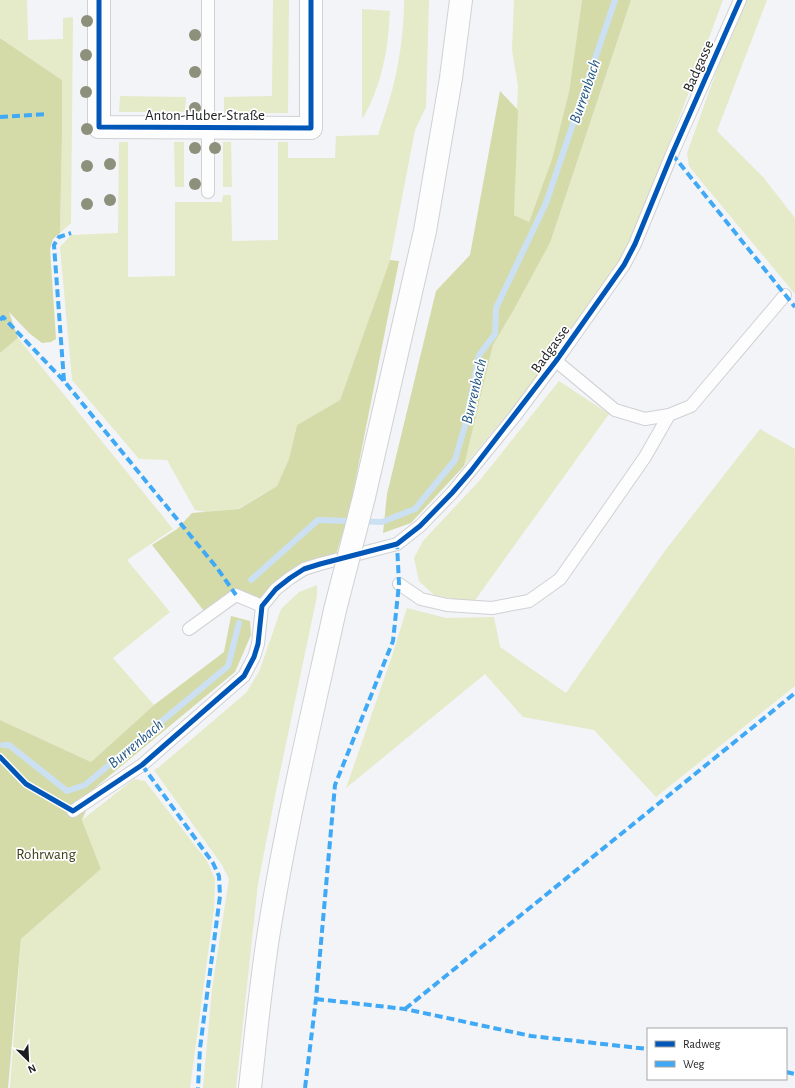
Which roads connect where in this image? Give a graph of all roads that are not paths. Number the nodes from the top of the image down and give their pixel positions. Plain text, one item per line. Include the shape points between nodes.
1 (99, 0) edge
2 (208, 0) edge
3 (311, 0) edge
4 (462, 0) edge
5 (740, 0) edge
6 (209, 127) junction
7 (208, 192) dead end
8 (785, 295) dead end
9 (556, 361) junction
10 (669, 415) junction
11 (399, 584) dead end
12 (262, 606) junction
13 (189, 629) dead end
14 (73, 811) dead end
15 (250, 1088) edge

1 - 6 main road, Anton-Huber-Straße via 99,127
2 - 6 lane
3 - 6 main road, Anton-Huber-Straße via 311,128
4 - 15 main road, bridge via 425,231 364,497 335,610 284,842 258,1011
5 - 9 lane, Badgasse via 635,244 624,265
6 - 7 lane
8 - 10 lane via 691,406
9 - 10 lane via 615,410 645,419
9 - 12 lane, Badgasse via 466,477 420,526 398,544 304,570 276,589
10 - 11 lane via 645,457 560,579 529,601 492,608 447,605 421,599
12 - 13 lane via 236,595
12 - 14 lane via 258,644 244,676 142,765

